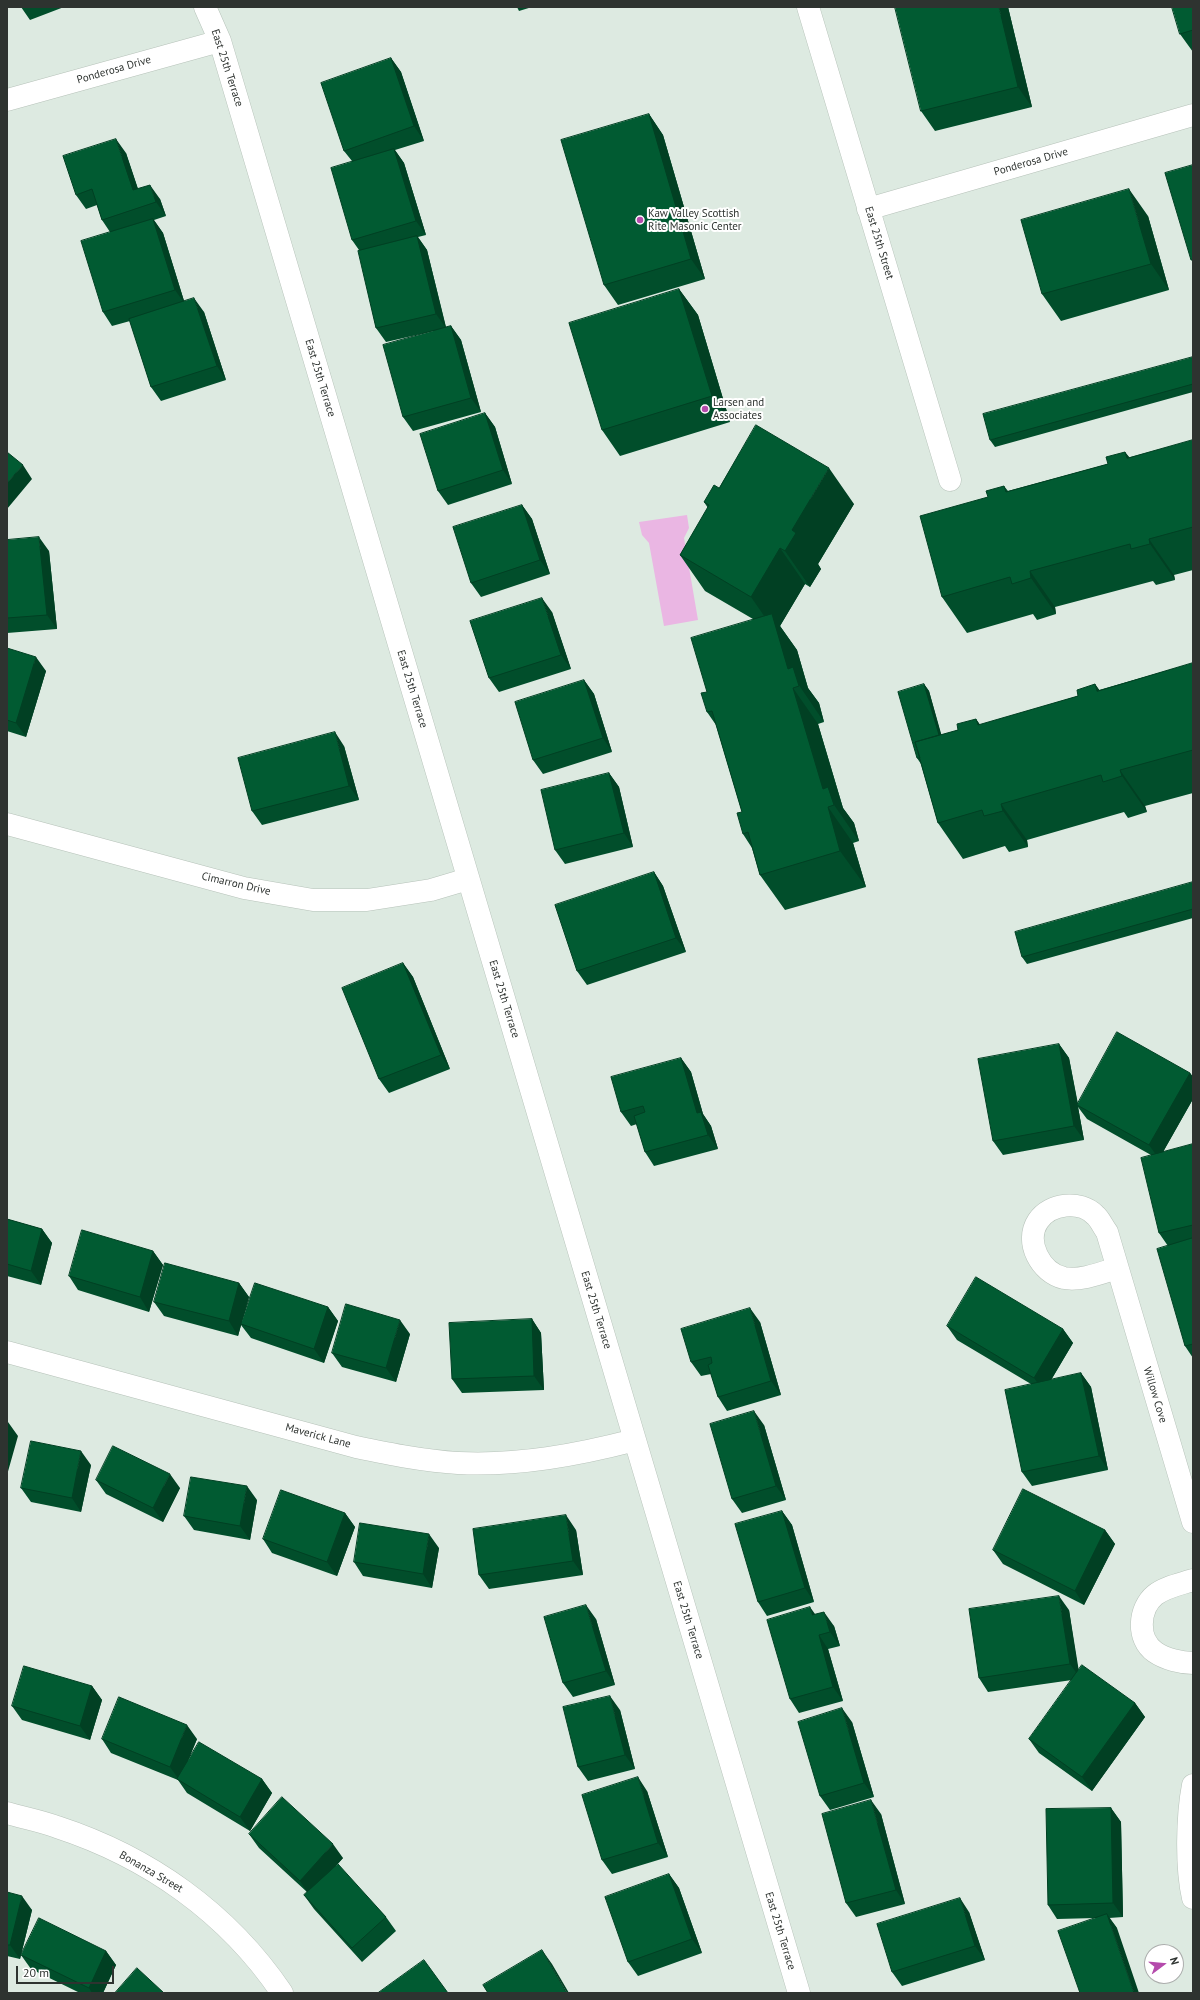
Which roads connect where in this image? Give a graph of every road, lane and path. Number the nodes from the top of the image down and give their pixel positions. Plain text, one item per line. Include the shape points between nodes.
1 (206, 7) edge
2 (808, 7) edge
3 (220, 41) junction
4 (7, 100) edge
5 (1193, 115) edge
6 (868, 208) junction
7 (950, 480) dead end
8 (7, 824) edge
9 (468, 879) junction
10 (1118, 1268) dead end
11 (7, 1352) edge
12 (635, 1440) junction
13 (1193, 1522) edge
14 (1193, 1580) edge
15 (1193, 1663) edge
16 (1193, 1785) edge
17 (7, 1813) edge
18 (1191, 1841) edge
19 (1193, 1898) edge
20 (282, 1993) edge
21 (799, 1993) edge

1 - 3 street, East 25th Terrace
2 - 6 street, East 25th Street
3 - 4 street, Ponderosa Drive
3 - 9 street, East 25th Terrace
5 - 6 street, Ponderosa Drive
6 - 7 street, East 25th Street
8 - 9 street, Cimarron Drive via 244,888 313,900 367,900 431,890
9 - 12 street, East 25th Terrace
10 - 13 street, Willow Cove
11 - 12 street, Maverick Lane via 349,1445 406,1457 458,1463 521,1462 586,1453
12 - 21 street, East 25th Terrace
14 - 15 street via 1156,1594 1146,1607 1141,1623 1144,1639 1153,1652 1166,1658
16 - 18 street
17 - 20 street, Bonanza Street via 57,1827 104,1846 151,1869 189,1893 224,1923 268,1972
18 - 19 street via 1190,1887

